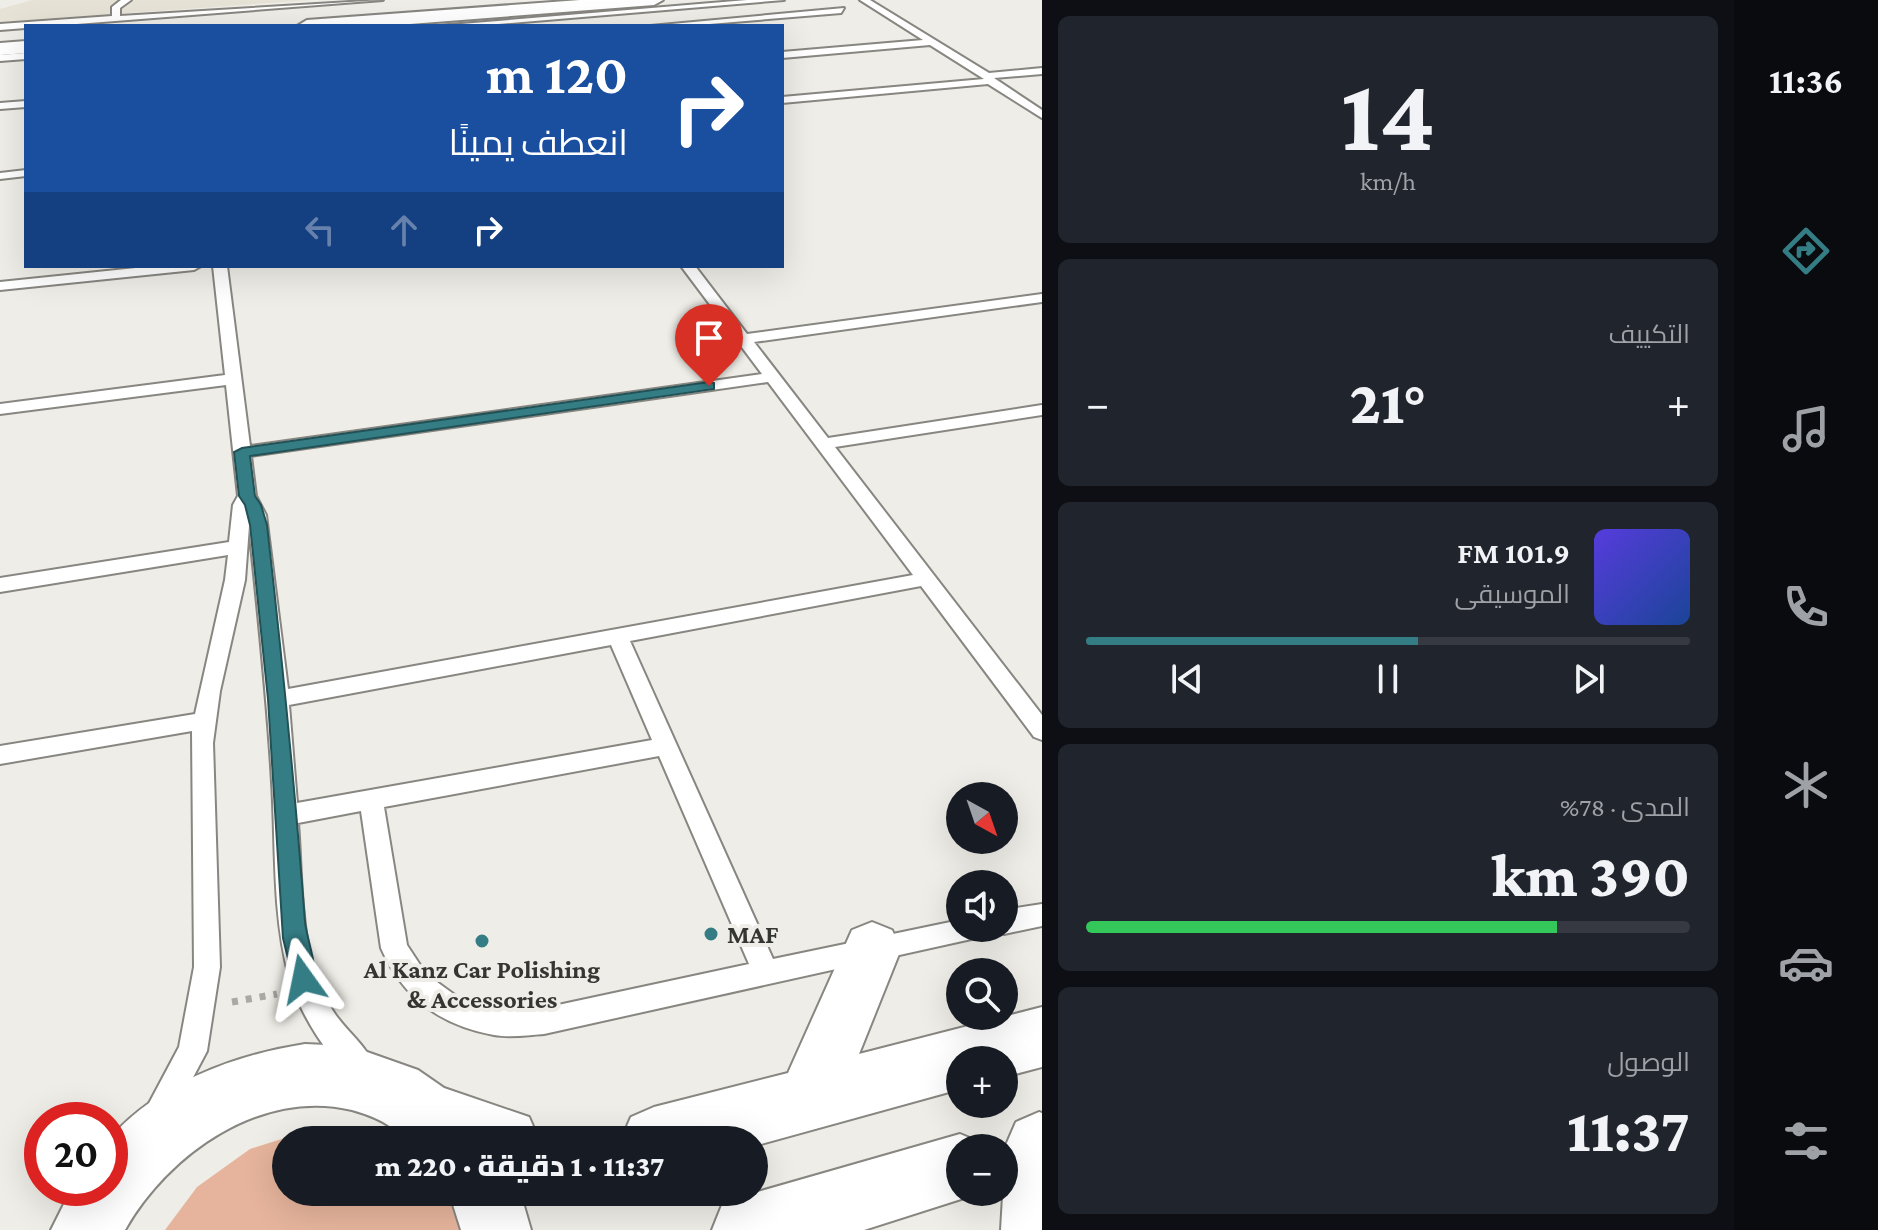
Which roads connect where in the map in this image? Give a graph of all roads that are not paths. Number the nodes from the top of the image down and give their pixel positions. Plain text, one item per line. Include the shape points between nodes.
1 (127, 0) edge
2 (379, 0) edge
3 (652, 0) edge
4 (780, 0) edge
5 (864, 0) edge
6 (743, 3) junction
7 (608, 5) edge
8 (841, 10) dead end
9 (527, 15) junction
10 (584, 16) edge
11 (763, 17) junction
12 (116, 19) junction
13 (44, 24) edge
14 (347, 24) edge
15 (457, 24) edge
16 (627, 24) edge
17 (688, 24) edge
18 (24, 25) edge
19 (0, 27) edge
20 (860, 35) dead end
21 (932, 42) junction
22 (24, 47) edge
23 (878, 47) junction
24 (0, 49) edge
25 (784, 55) edge
26 (24, 56) edge
27 (0, 58) edge
28 (784, 66) edge
29 (1042, 71) edge
30 (988, 78) junction
31 (784, 100) edge
32 (24, 104) edge
33 (0, 106) edge
34 (1042, 115) edge
35 (24, 173) edge
36 (0, 176) edge
37 (175, 268) edge
38 (220, 268) edge
39 (690, 268) edge
40 (0, 286) edge
41 (1042, 298) edge
42 (743, 339) junction
43 (771, 377) junction
44 (233, 379) junction
45 (0, 409) edge
46 (1042, 410) edge
47 (822, 444) junction
48 (242, 452) junction
49 (247, 496) junction
50 (239, 547) junction
51 (926, 579) junction
52 (0, 585) edge
53 (618, 637) junction
54 (278, 699) junction
55 (204, 721) junction
56 (1042, 731) edge
57 (666, 746) junction
58 (0, 755) edge
59 (371, 799) junction
60 (286, 815) junction
61 (1042, 915) edge
62 (1018, 919) edge
63 (946, 934) edge
64 (872, 949) junction
65 (766, 973) junction
66 (1042, 1037) edge
67 (808, 1101) junction
68 (424, 1115) edge
69 (455, 1126) edge
70 (709, 1126) edge
71 (1028, 1148) edge
72 (946, 1172) edge
73 (491, 1206) edge
74 (93, 1213) edge
75 (496, 1230) edge
76 (747, 1230) edge
77 (1036, 1230) edge

1 - 12 lane via 116,7
2 - 12 lane
3 - 7 street
4 - 6 lane
5 - 21 lane
6 - 7 lane
6 - 11 lane
7 - 10 street
7 - 16 lane
8 - 11 lane
9 - 10 street
9 - 14 street
9 - 15 lane
11 - 17 lane
12 - 13 lane
18 - 19 lane
20 - 23 lane
21 - 23 lane
21 - 30 lane
22 - 24 street
23 - 25 lane
23 - 28 lane via 890,56
26 - 27 lane
29 - 30 lane
30 - 31 lane
30 - 34 lane
32 - 33 lane
35 - 36 lane
37 - 40 lane
38 - 44 lane
39 - 42 lane
41 - 42 lane
42 - 43 lane
43 - 47 lane
43 - 48 lane
44 - 45 lane
44 - 48 lane
46 - 47 lane
47 - 51 lane
48 - 49 lane
49 - 50 lane
49 - 54 lane via 258,525
50 - 52 lane
50 - 55 lane
51 - 53 lane
51 - 56 lane
53 - 54 lane
53 - 57 lane
54 - 60 lane
55 - 58 lane
55 - 74 lane via 207,967 193,1051
57 - 59 lane
57 - 65 lane
59 - 60 lane
59 - 65 lane via 394,948 416,983 452,1009 496,1022 544,1021
60 - 68 lane via 294,938 303,979 323,1021 354,1060
61 - 62 lane
63 - 64 lane
64 - 65 lane
64 - 67 street
66 - 67 street
67 - 70 street
68 - 69 street
68 - 74 street via 341,1077 283,1076 225,1094 169,1127
71 - 77 street
72 - 76 street
73 - 75 street

